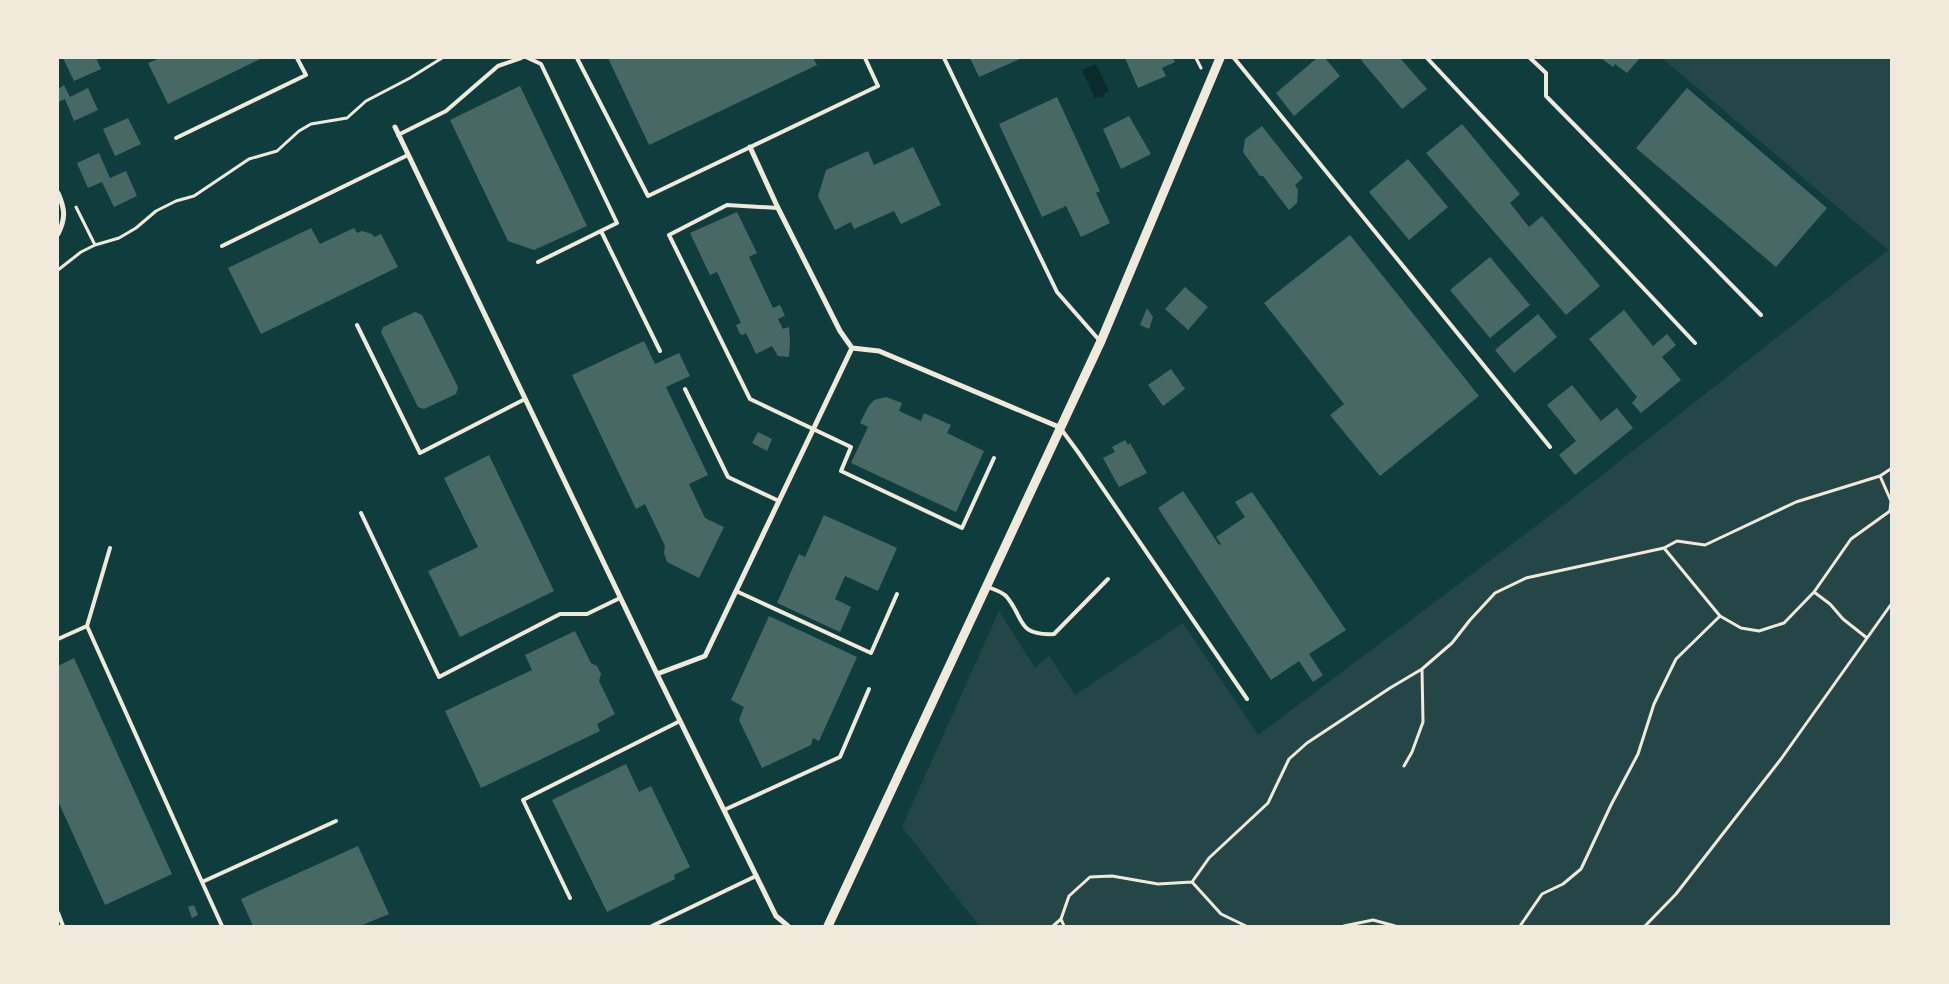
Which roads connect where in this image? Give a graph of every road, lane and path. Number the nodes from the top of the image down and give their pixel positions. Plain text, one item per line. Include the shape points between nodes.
1 (297, 58) edge
2 (442, 58) edge
3 (521, 58) edge
4 (528, 58) edge
5 (577, 58) edge
6 (865, 58) edge
7 (944, 58) edge
8 (1220, 58) edge
9 (1234, 58) edge
10 (1427, 58) edge
11 (1530, 58) edge
12 (395, 127) dead end
13 (398, 135) junction
14 (176, 138) dead end
15 (750, 148) junction
16 (408, 155) junction
17 (58, 193) edge
18 (63, 205) junction
19 (778, 208) junction
20 (601, 231) junction
21 (58, 234) edge
22 (94, 245) junction
23 (222, 246) dead end
24 (538, 262) dead end
25 (58, 270) edge
26 (1761, 314) dead end
27 (357, 325) dead end
28 (1100, 341) junction
29 (1695, 343) dead end
30 (852, 348) junction
31 (660, 351) dead end
32 (685, 389) dead end
33 (525, 399) junction
34 (1059, 427) junction
35 (813, 429) junction
36 (1550, 447) dead end
37 (994, 458) dead end
38 (1892, 468) edge
39 (1880, 476) junction
40 (779, 501) junction
41 (361, 513) dead end
42 (110, 548) dead end
43 (1664, 548) junction
44 (1108, 579) dead end
45 (986, 586) junction
46 (736, 591) junction
47 (1814, 592) junction
48 (897, 594) dead end
49 (620, 598) junction
50 (1892, 603) edge
51 (1720, 616) junction
52 (87, 626) junction
53 (1867, 638) junction
54 (58, 639) edge
55 (1422, 669) junction
56 (657, 674) junction
57 (869, 689) dead end
58 (1247, 699) dead end
59 (680, 721) junction
60 (1404, 766) dead end
61 (724, 810) junction
62 (336, 821) dead end
63 (756, 876) junction
64 (202, 882) junction
65 (1192, 882) junction
66 (570, 898) dead end
67 (58, 913) edge
68 (1061, 919) junction
69 (1373, 920) junction
70 (63, 926) edge
71 (222, 926) edge
72 (652, 926) edge
73 (788, 926) edge
74 (828, 926) edge
75 (1053, 926) edge
76 (1064, 926) edge
77 (1246, 926) edge
78 (1344, 926) edge
79 (1376, 926) edge
80 (1395, 926) edge
81 (1520, 926) edge
82 (1645, 926) edge

1 - 14 lane via 306,75
2 - 22 path via 366,101 347,118 311,124 277,151 249,160 194,196 156,211 118,238
3 - 13 lane via 498,66 446,111
4 - 20 lane via 541,64 617,223
5 - 15 lane via 648,196
6 - 15 lane via 878,86
7 - 28 lane via 1057,292
8 - 28 street
9 - 36 lane
10 - 29 lane
11 - 26 lane via 1546,73 1546,96
12 - 13 street
13 - 16 street
15 - 19 street
16 - 23 lane
16 - 33 street
17 - 18 street
18 - 21 street via 64,223
18 - 22 path via 77,207
19 - 30 street via 840,331
19 - 35 lane via 727,205 669,234 750,399
20 - 24 lane
20 - 31 lane
22 - 25 path
27 - 33 lane via 420,453
28 - 34 street
30 - 34 street via 879,351
30 - 35 street
32 - 40 lane via 728,477
33 - 49 street
34 - 45 street
34 - 58 lane
35 - 37 lane via 851,447 840,471 962,528
35 - 40 street
38 - 39 path
39 - 43 path via 1796,502 1705,545 1677,541
39 - 47 path via 1891,501 1890,511 1851,538
40 - 46 street
41 - 49 lane via 439,676 560,614 587,614
42 - 52 lane
43 - 51 path
43 - 55 path via 1526,578 1495,593 1452,642
44 - 45 lane via 1054,634 1039,635 1024,628 1005,595
45 - 74 street
46 - 48 lane via 871,652
46 - 56 street via 705,656
47 - 51 path via 1784,623 1759,631 1741,628
47 - 53 path
49 - 56 street
50 - 53 path
51 - 81 path via 1676,659 1654,704 1638,754 1581,869 1563,884 1542,894
52 - 54 lane
52 - 64 lane
53 - 82 path via 1775,766 1676,894
55 - 60 path via 1423,722
55 - 65 path via 1307,743 1288,759 1268,803 1209,858
56 - 59 street
57 - 61 lane via 840,757
59 - 61 street
59 - 66 lane via 523,800
61 - 63 street
62 - 64 lane
63 - 72 lane
63 - 73 street via 776,916
64 - 71 lane
65 - 68 path via 1158,884 1112,876 1090,876 1069,896
65 - 77 path via 1221,914
67 - 70 lane
68 - 75 path
68 - 76 path
69 - 78 path
69 - 79 path
69 - 80 path

